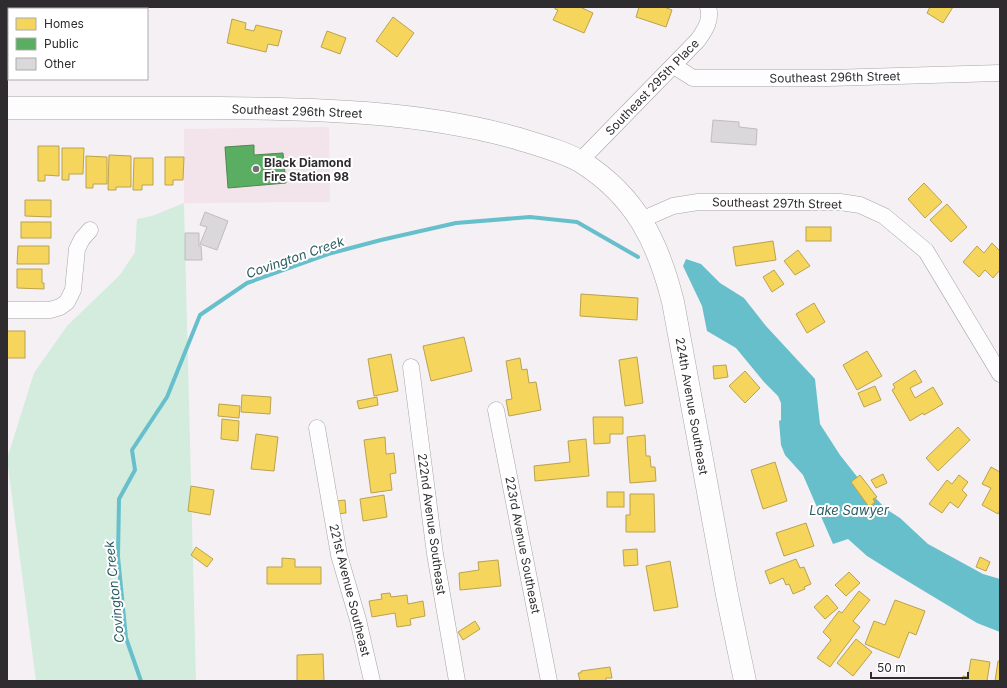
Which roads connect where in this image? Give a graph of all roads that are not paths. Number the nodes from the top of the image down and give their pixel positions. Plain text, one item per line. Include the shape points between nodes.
1 (708, 7) edge
2 (674, 66) junction
3 (1000, 73) edge
4 (7, 108) edge
5 (580, 161) junction
6 (641, 220) junction
7 (90, 230) dead end
8 (7, 310) edge
9 (411, 367) dead end
10 (1000, 374) edge
11 (496, 410) dead end
12 (317, 428) dead end
13 (372, 681) edge
14 (457, 681) edge
15 (549, 681) edge
16 (744, 681) edge

1 - 2 street, Southeast 295th Place via 710,12 706,29
2 - 3 street, Southeast 296th Street via 693,78 836,78
2 - 5 street, Southeast 295th Place
4 - 5 street, Southeast 296th Street via 258,108 411,117 490,131 545,147
5 - 6 street, 224th Avenue Southeast via 616,189 630,203
6 - 10 street, Southeast 297th Street via 673,206 698,202 840,202 860,205 884,216 926,251
6 - 16 street, 224th Avenue Southeast via 660,261 673,302
7 - 8 street via 77,249 73,290 67,302 50,310
9 - 14 street, 222nd Avenue Southeast via 435,554
11 - 15 street, 223rd Avenue Southeast
12 - 13 street, 221st Avenue Southeast via 340,555

